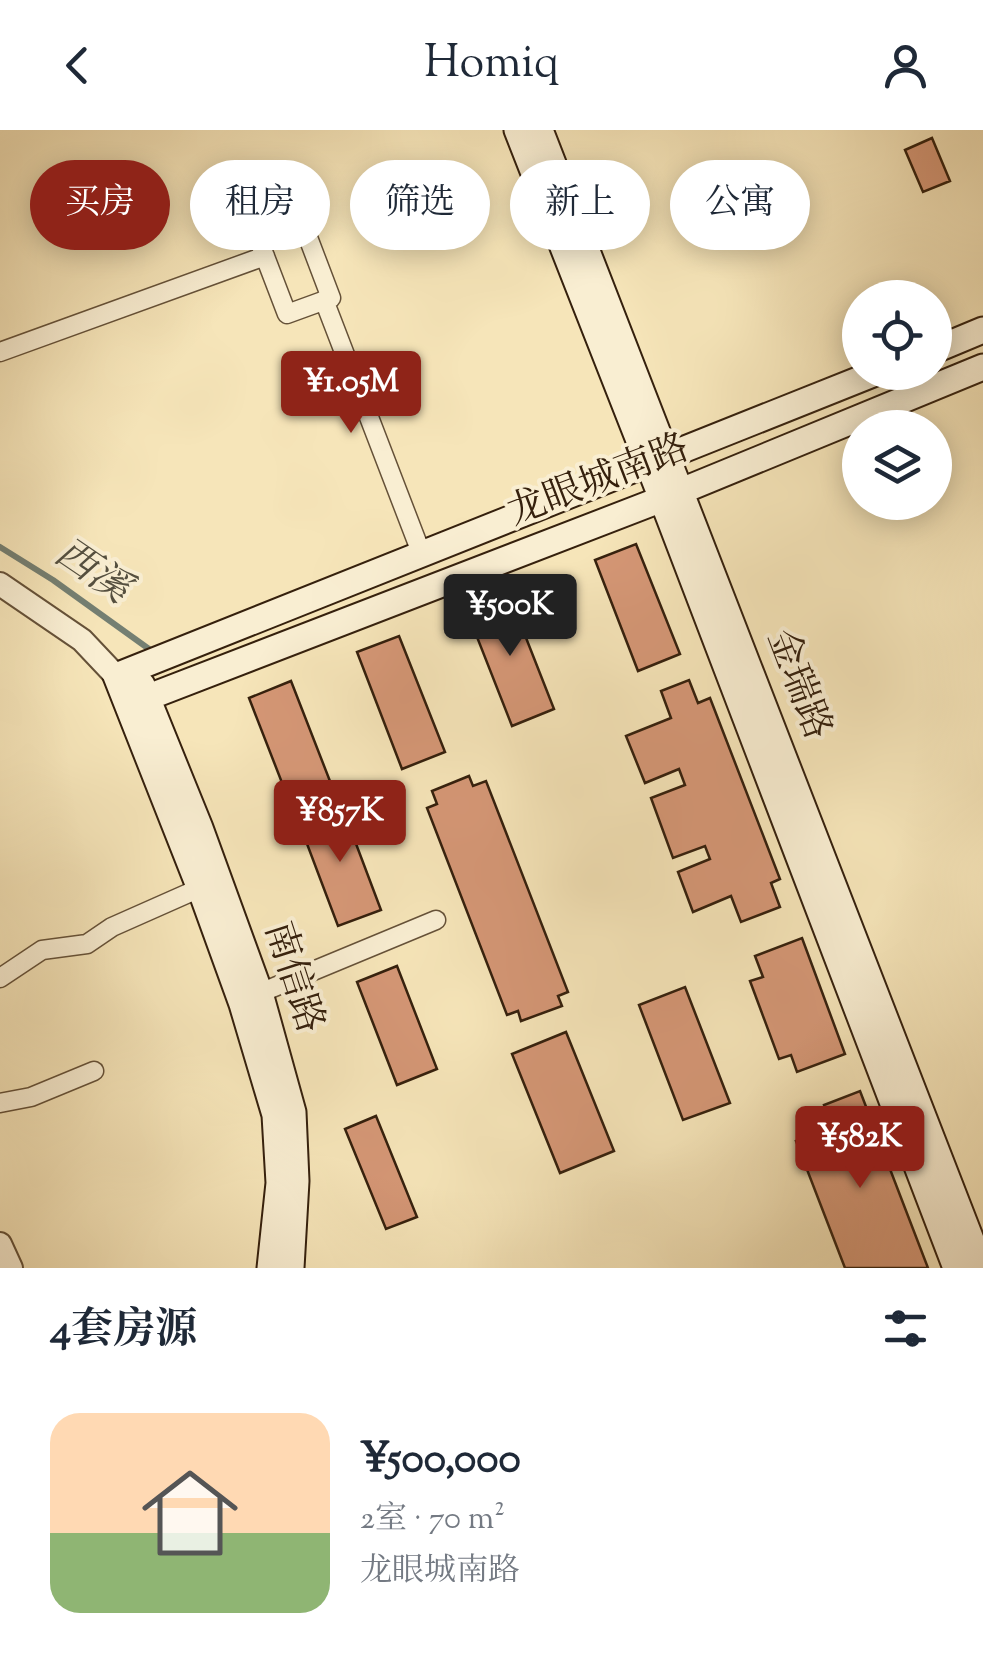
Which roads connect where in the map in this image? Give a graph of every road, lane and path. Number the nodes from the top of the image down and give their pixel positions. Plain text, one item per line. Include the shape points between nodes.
1 (516, 130) edge
2 (540, 130) edge
3 (264, 256) junction
4 (324, 300) junction
5 (983, 330) edge
6 (952, 343) edge
7 (0, 352) edge
8 (983, 366) edge
9 (842, 386) edge
10 (659, 460) junction
11 (672, 495) junction
12 (422, 554) junction
13 (0, 584) edge
14 (126, 672) junction
15 (128, 706) junction
16 (200, 888) junction
17 (436, 920) dead end
18 (0, 978) edge
19 (251, 998) junction
20 (94, 1071) dead end
21 (0, 1103) edge
22 (0, 1244) edge
23 (11, 1268) edge
24 (270, 1268) edge
25 (291, 1268) edge
26 (956, 1268) edge
27 (982, 1268) edge

1 - 10 main road, 金瑞路
2 - 10 main road, 金瑞路
3 - 4 street via 287,314
3 - 4 street via 243,199 287,182 331,298
3 - 7 street
4 - 12 street
5 - 6 main road
8 - 11 main road, 龙眼城南路
9 - 10 main road, 龙眼城南路
10 - 11 main road, 金瑞路
10 - 12 main road, 龙眼城南路
11 - 15 main road, 龙眼城南路
11 - 26 main road, 金瑞路
11 - 27 main road, 金瑞路
12 - 14 main road, 龙眼城南路
13 - 14 street
14 - 15 main road, 南信路
14 - 19 main road, 南信路 via 200,828
15 - 16 main road, 南信路
16 - 18 street via 87,944 42,950
16 - 19 main road, 南信路
17 - 19 street
19 - 24 main road, 南信路 via 275,1114 279,1184
19 - 25 main road, 南信路 via 294,1112
20 - 21 street
22 - 23 street

